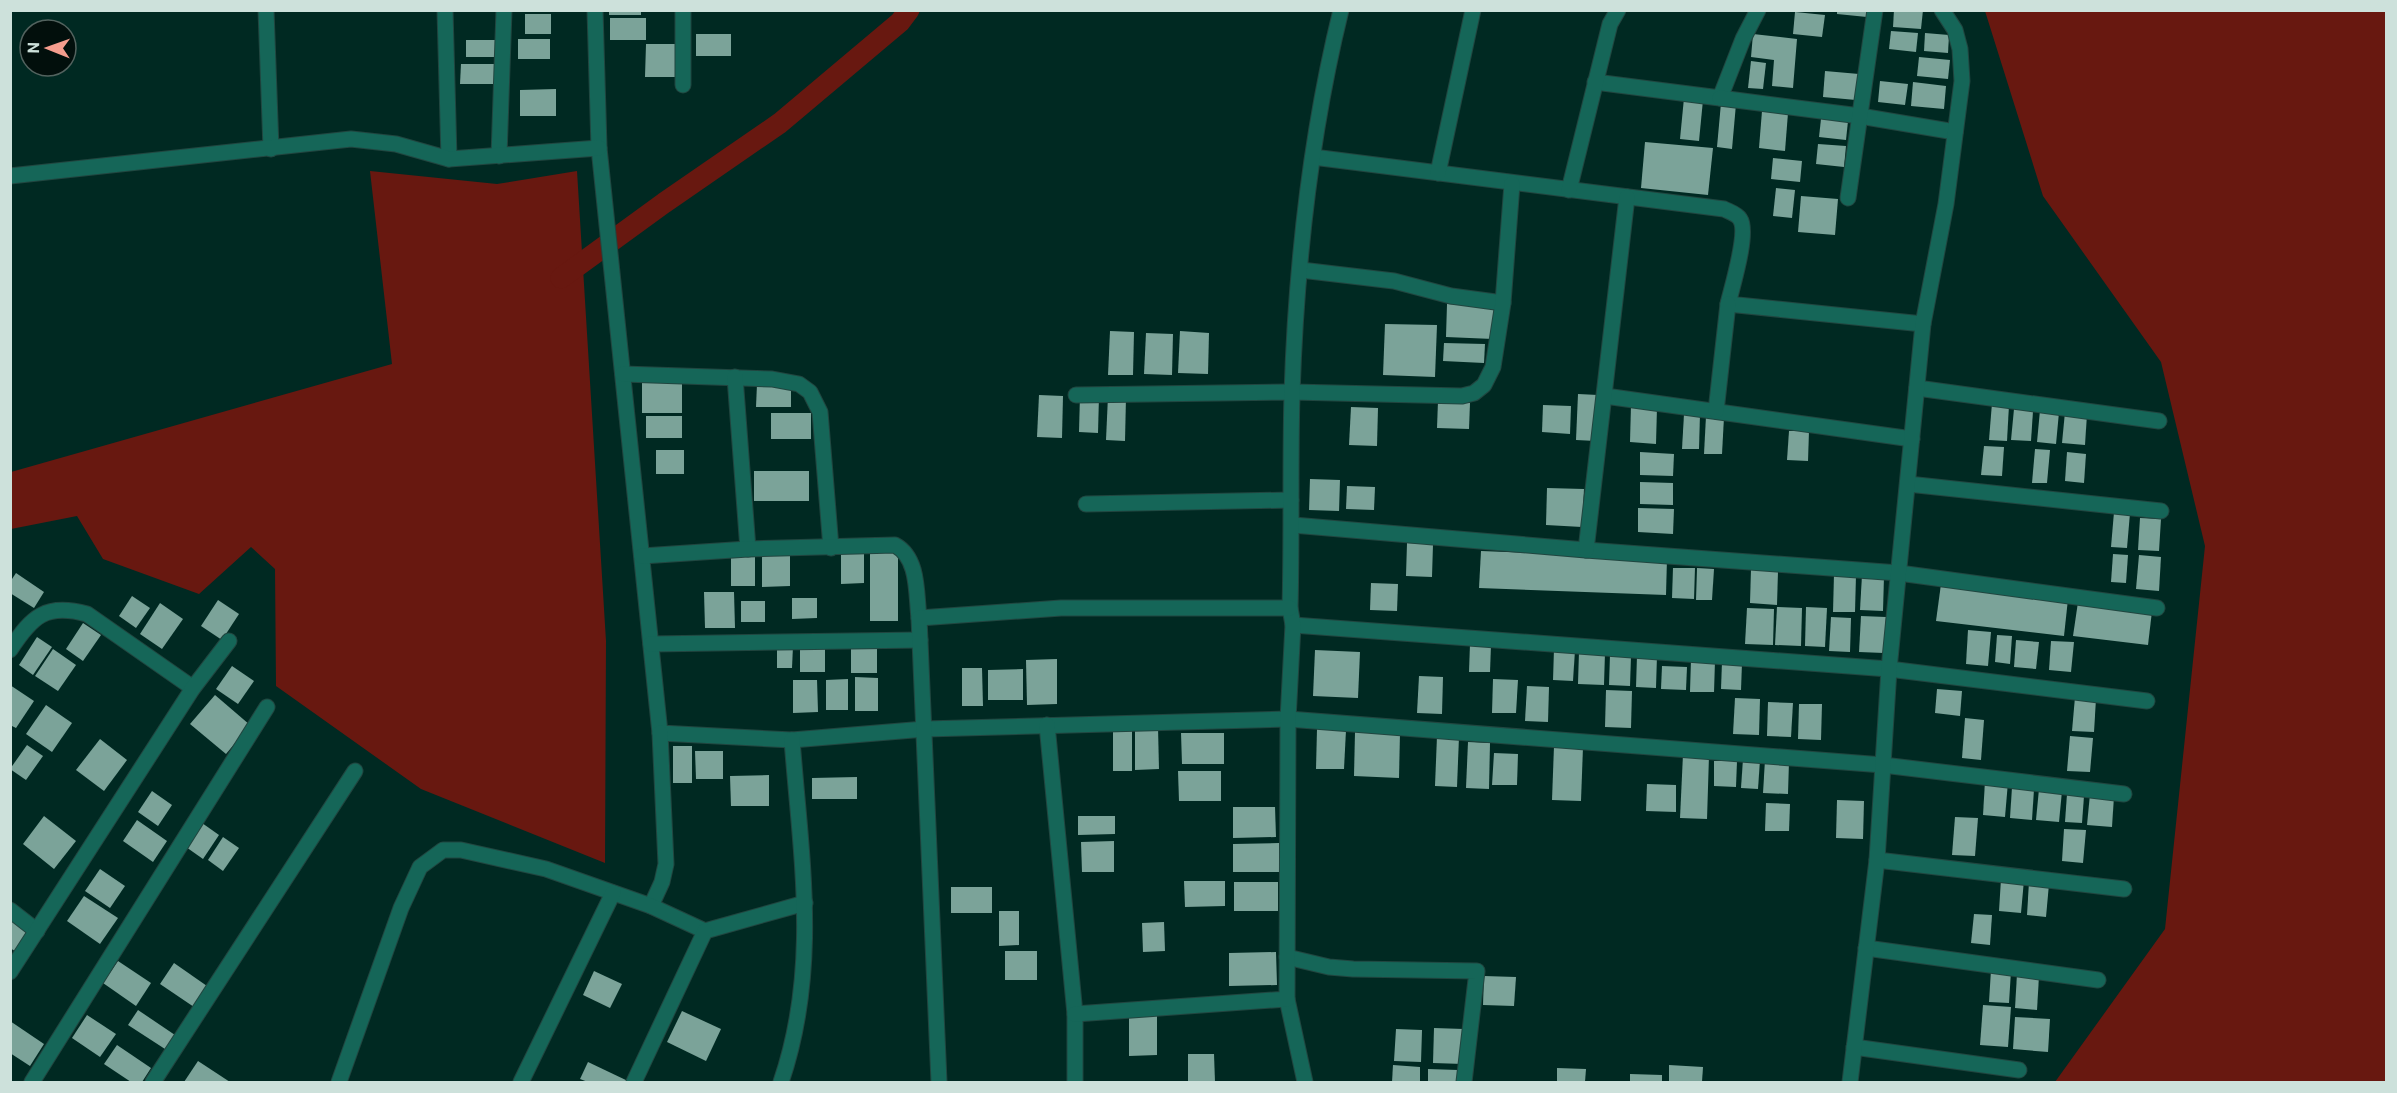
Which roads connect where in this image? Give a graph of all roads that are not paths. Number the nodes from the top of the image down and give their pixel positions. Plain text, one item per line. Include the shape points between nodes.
1 (266, 10) edge
2 (445, 10) edge
3 (504, 10) edge
4 (595, 10) edge
5 (683, 10) edge
6 (1341, 10) edge
7 (1473, 10) edge
8 (1618, 10) edge
9 (1758, 10) edge
10 (1875, 10) edge
11 (1942, 10) edge
12 (1595, 82) junction
13 (683, 85) dead end
14 (1720, 98) junction
15 (1860, 116) junction
16 (1954, 132) junction
17 (599, 148) junction
18 (271, 149) junction
19 (499, 156) junction
20 (1313, 157) junction
21 (449, 159) junction
22 (1438, 173) junction
23 (10, 176) edge
24 (1512, 184) junction
25 (1569, 190) junction
26 (1627, 197) junction
27 (1848, 198) dead end
28 (1301, 270) junction
29 (1503, 303) junction
30 (1728, 304) junction
31 (1923, 324) junction
32 (623, 374) junction
33 (735, 378) junction
34 (1917, 388) junction
35 (1293, 392) junction
36 (1076, 395) dead end
37 (1605, 396) junction
38 (1716, 411) junction
39 (2159, 421) dead end
40 (1911, 439) junction
41 (1908, 484) junction
42 (1291, 500) junction
43 (1086, 504) dead end
44 (2161, 511) dead end
45 (1293, 525) junction
46 (831, 548) junction
47 (748, 549) junction
48 (1586, 550) junction
49 (642, 556) junction
50 (1899, 573) junction
51 (1290, 608) junction
52 (2157, 608) dead end
53 (919, 618) junction
54 (1293, 625) junction
55 (229, 640) dead end
56 (920, 640) junction
57 (651, 644) junction
58 (10, 650) edge
59 (1889, 669) junction
60 (193, 688) junction
61 (2148, 701) dead end
62 (267, 707) dead end
63 (1288, 719) junction
64 (1047, 725) junction
65 (925, 729) junction
66 (660, 733) junction
67 (792, 740) junction
68 (1883, 765) junction
69 (356, 771) dead end
70 (2124, 794) dead end
71 (1877, 860) junction
72 (2124, 889) dead end
73 (614, 892) junction
74 (805, 903) junction
75 (651, 906) junction
76 (10, 910) edge
77 (37, 931) junction
78 (705, 931) junction
79 (1866, 948) junction
80 (1287, 957) junction
81 (10, 972) edge
82 (2098, 980) dead end
83 (1287, 999) junction
84 (1075, 1014) junction
85 (1854, 1047) junction
86 (2019, 1070) dead end
87 (32, 1083) edge
88 (153, 1083) edge
89 (339, 1083) edge
90 (521, 1083) edge
91 (634, 1083) edge
92 (782, 1083) edge
93 (939, 1083) edge
94 (1075, 1083) edge
95 (1305, 1083) edge
96 (1464, 1083) edge
97 (1850, 1083) edge

1 - 18 street
2 - 21 street
3 - 19 street
4 - 17 street
5 - 13 street
6 - 20 street
7 - 22 street
8 - 12 street via 1610,24
9 - 14 street
10 - 15 street
11 - 16 street via 1955,30 1960,50 1962,81
12 - 14 street
12 - 25 street
14 - 15 street
15 - 16 street
15 - 27 street
16 - 31 street via 1946,204
17 - 19 street
17 - 32 street
18 - 21 street via 351,140 396,144
18 - 23 street
19 - 21 street
20 - 22 street
20 - 28 street
22 - 24 street
24 - 25 street
24 - 29 street
25 - 26 street
26 - 30 street via 1724,209 1742,220 1743,234
26 - 37 street
28 - 29 street via 1394,281 1451,296
28 - 35 street
29 - 35 street via 1492,367 1484,385 1474,393 1462,396
30 - 31 street
30 - 38 street
31 - 34 street
32 - 33 street
32 - 49 street
33 - 46 street via 799,384 810,392 820,412
33 - 47 street
34 - 39 street
34 - 40 street
35 - 36 street
35 - 42 street
37 - 38 street
37 - 48 street
38 - 40 street
40 - 41 street
41 - 44 street
41 - 50 street
42 - 43 street
42 - 45 street
45 - 48 street
45 - 51 street
46 - 47 street
46 - 53 street via 896,545 906,551 912,565
47 - 49 street
48 - 50 street
49 - 57 street
50 - 52 street
50 - 59 street
51 - 53 street via 1061,608
51 - 54 street
53 - 56 street
54 - 59 street
54 - 63 street
55 - 60 street
56 - 57 street
56 - 65 street
57 - 66 street
58 - 60 street via 24,628 43,613 67,608 87,614
59 - 61 street
59 - 68 street
60 - 77 street
62 - 87 street
63 - 64 street
63 - 68 street
63 - 80 street
64 - 65 street
64 - 84 street
65 - 67 street
65 - 93 street
66 - 67 street
66 - 75 street via 666,864
67 - 74 street
68 - 70 street
68 - 71 street
69 - 88 street
71 - 72 street
71 - 79 street
73 - 75 street
73 - 89 street via 546,869 461,850 443,850 420,867 401,908
73 - 90 street
74 - 78 street
74 - 92 street via 801,1006
75 - 78 street
76 - 77 street
77 - 81 street
78 - 91 street
79 - 82 street
79 - 85 street
80 - 83 street
80 - 96 street via 1353,969 1477,970
83 - 84 street
83 - 95 street
84 - 94 street
85 - 86 street
85 - 97 street

